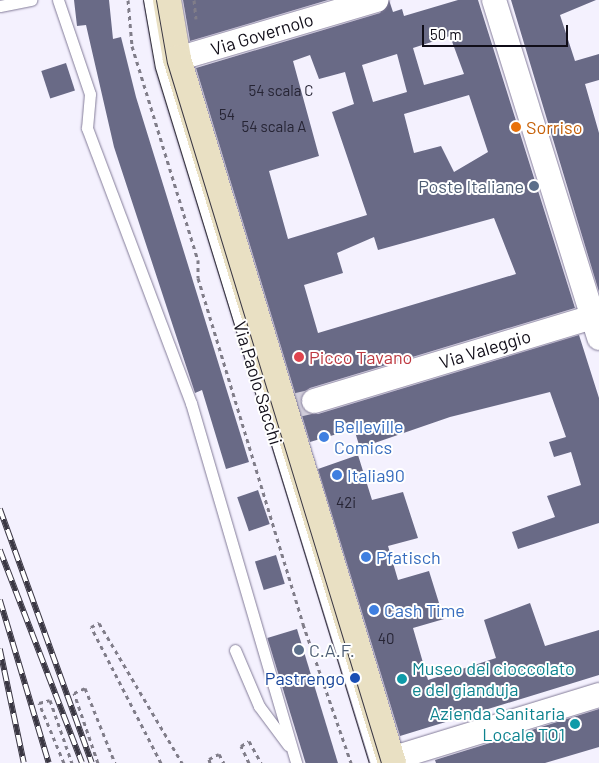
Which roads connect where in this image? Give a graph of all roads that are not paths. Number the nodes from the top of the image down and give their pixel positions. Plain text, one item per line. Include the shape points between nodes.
1 (32, 0) edge
2 (58, 0) edge
3 (149, 0) edge
4 (166, 0) edge
5 (376, 0) edge
6 (494, 0) edge
7 (0, 6) edge
8 (177, 59) junction
9 (597, 323) edge
10 (297, 405) junction
11 (235, 650) dead end
12 (599, 695) edge
13 (292, 750) junction
14 (386, 762) edge
15 (296, 763) edge

1 - 7 lane
2 - 13 lane via 90,94 87,128 191,403
3 - 14 lane, Via Paolo Sacchi via 160,66 179,130
4 - 8 street, Via Paolo Sacchi
5 - 8 street, Via Governolo
6 - 9 street
8 - 10 street, Via Paolo Sacchi
9 - 10 street, Via Valeggio
10 - 14 street, Via Paolo Sacchi
11 - 13 lane via 259,706
12 - 14 street
13 - 15 lane

